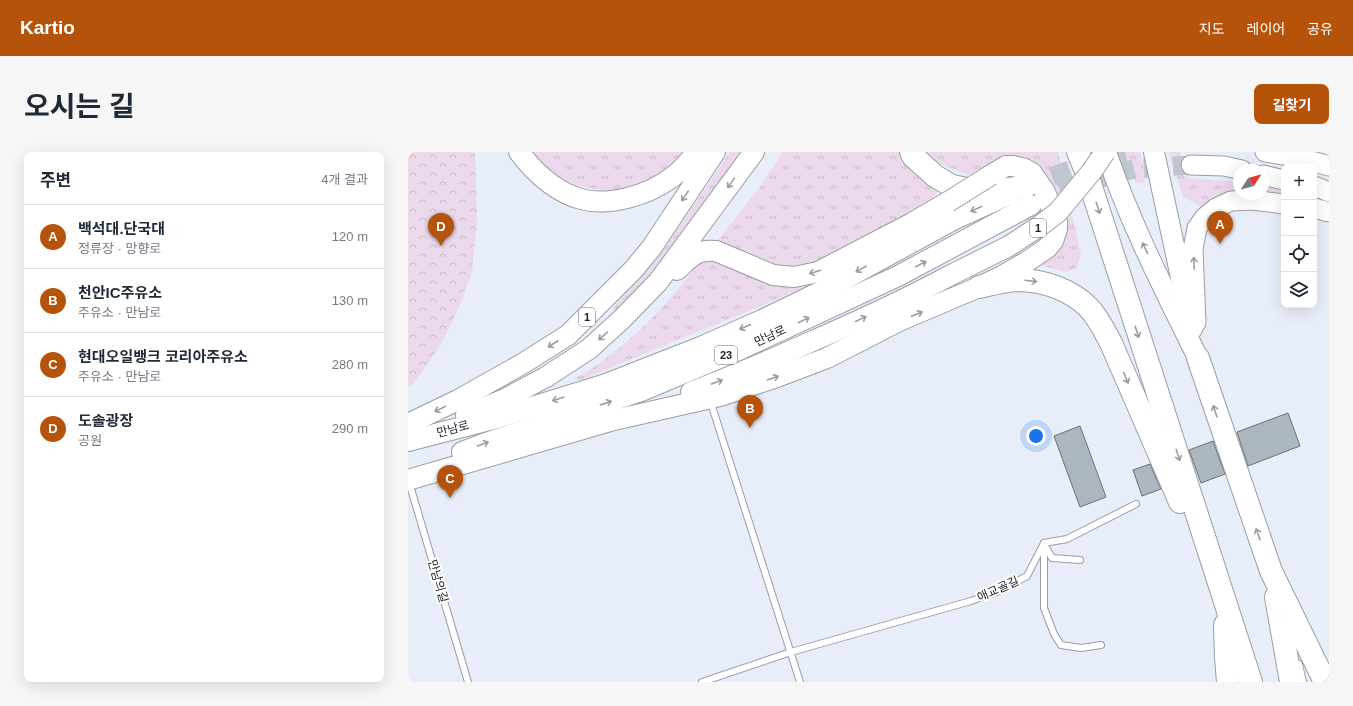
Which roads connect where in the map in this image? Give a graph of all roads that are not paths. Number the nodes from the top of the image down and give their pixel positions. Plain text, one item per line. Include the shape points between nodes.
1 (519, 152) edge
2 (696, 152) edge
3 (715, 152) edge
4 (754, 152) edge
5 (911, 152) edge
6 (1106, 152) edge
7 (1154, 152) edge
8 (1265, 152) edge
9 (1082, 158) edge
10 (1191, 165) tunnel mouth
11 (1329, 166) edge
12 (1233, 168) edge
13 (1269, 176) edge
14 (1281, 179) edge
15 (1317, 187) edge
16 (1329, 192) edge
17 (1028, 196) junction
18 (1281, 204) edge
19 (1317, 209) edge
20 (1329, 212) edge
21 (979, 288) junction
22 (622, 319) junction
23 (1198, 358) junction
24 (709, 398) junction
25 (614, 420) junction
26 (408, 424) edge
27 (408, 434) edge
28 (408, 441) edge
29 (408, 474) edge
30 (408, 480) edge
31 (1136, 504) dead end
32 (1044, 543) junction
33 (1080, 560) dead end
34 (1271, 571) junction
35 (1224, 601) junction
36 (1290, 625) dead end
37 (1100, 645) dead end
38 (791, 652) junction
39 (1297, 656) dead end
40 (468, 682) edge
41 (702, 682) edge
42 (800, 682) edge
43 (1228, 682) edge
44 (1251, 682) edge
45 (1291, 682) edge
46 (1303, 682) edge
47 (1325, 682) edge

1 - 2 highway via 544,180 581,199 600,202 632,197 650,190 671,178
3 -> 26 highway, 1 via 652,247 634,269 568,335 458,400
4 -> 22 highway via 658,282
5 - 17 highway via 935,176 952,186
23 -> 6 highway via 1162,286
25 -> 6 highway, 1, bridge via 730,378 845,327 1009,246 1041,226 1062,207
7 - 23 highway
8 - 11 main road
9 -> 35 highway
10 - 12 main road
13 - 14 main road
15 - 16 main road
17 -> 28 highway, 만남로 / 23 via 953,220 830,287 703,346 606,384 497,418
29 -> 17 highway, 만남로 / 23 via 483,444 641,391 741,349 898,276
23 -> 18 main road via 1193,249 1197,228 1216,208 1231,201 1252,200
19 - 20 main road
21 -> 22 highway, bridge via 1047,248 1058,229 1045,192 1032,173 1025,169 1006,166 912,223 818,272 794,277 773,276 716,251 701,251
24 -> 21 highway via 827,358 899,321
21 -> 35 highway via 1021,280 1041,283 1074,295 1101,323
22 -> 27 highway via 589,349 546,377 468,415
34 -> 23 highway
24 - 25 highway
24 - 38 lane
25 - 30 highway, 1
30 - 40 lane, 만남의길
31 - 32 lane via 1067,539
32 - 33 lane via 1052,558
32 - 37 lane via 1044,608 1054,634 1061,645 1081,648
32 - 38 lane, 애교골길 via 1027,576 999,591
34 - 36 lane
34 - 45 highway
34 - 47 highway
35 - 43 highway
35 - 44 highway
38 - 41 lane
38 - 42 lane
39 - 46 lane

